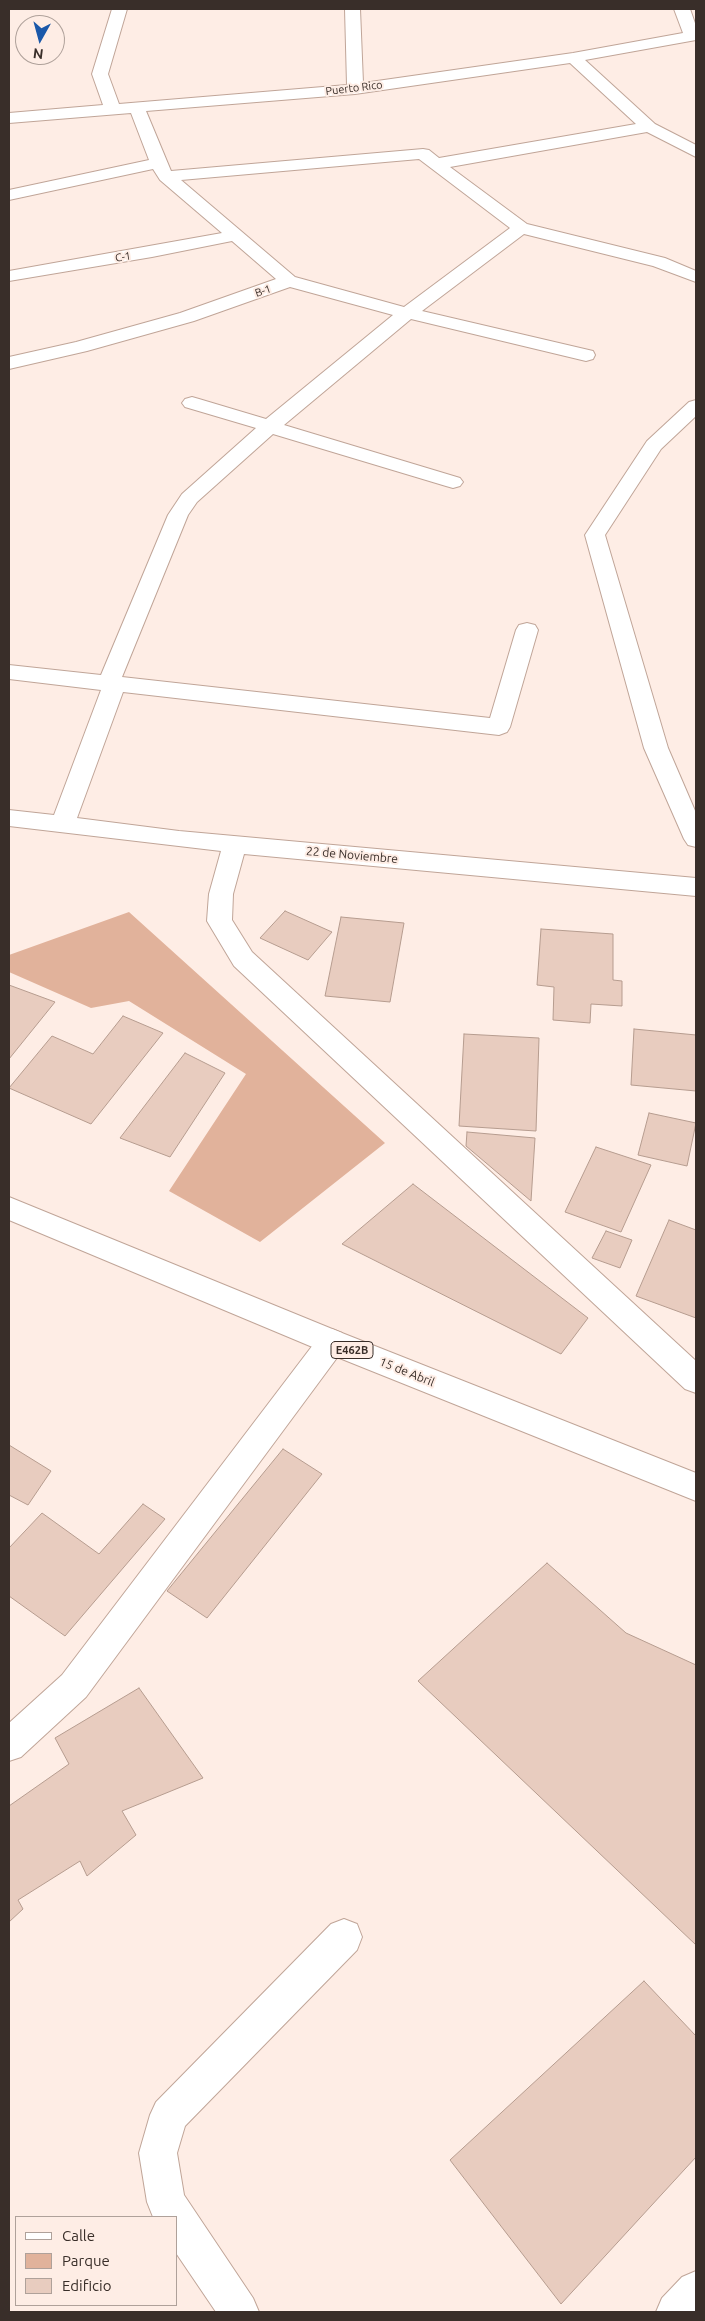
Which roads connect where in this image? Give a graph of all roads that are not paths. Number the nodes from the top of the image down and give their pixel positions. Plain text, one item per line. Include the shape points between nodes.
1 (119, 9) edge
2 (352, 9) edge
3 (682, 9) edge
4 (694, 35) edge
5 (573, 58) junction
6 (355, 89) junction
7 (137, 108) junction
8 (112, 110) junction
9 (9, 118) edge
10 (649, 127) junction
11 (696, 152) edge
12 (436, 164) junction
13 (162, 170) junction
14 (9, 195) edge
15 (521, 228) junction
16 (236, 235) junction
17 (9, 276) edge
18 (696, 277) edge
19 (289, 281) junction
20 (408, 312) junction
21 (586, 355) dead end
22 (9, 363) edge
23 (192, 404) dead end
24 (696, 406) edge
25 (270, 426) junction
26 (453, 482) dead end
27 (527, 630) dead end
28 (9, 672) edge
29 (111, 685) junction
30 (9, 818) edge
31 (63, 824) junction
32 (696, 839) edge
33 (235, 844) junction
34 (696, 887) edge
35 (9, 1208) edge
36 (332, 1342) junction
37 (696, 1380) edge
38 (696, 1487) edge
39 (9, 1745) edge
40 (344, 1937) dead end
41 (175, 2216) edge
42 (178, 2221) edge
43 (696, 2291) edge
44 (239, 2312) edge
45 (676, 2312) edge

1 - 8 street via 100,74
2 - 6 street
3 - 4 street
4 - 5 street, Puerto Rico
5 - 6 street, Puerto Rico
5 - 10 street
6 - 7 street, Puerto Rico
7 - 8 street, Puerto Rico
7 - 13 street, B-1
8 - 9 street, Puerto Rico
10 - 11 street
10 - 12 street
12 - 13 street via 423,154
12 - 15 street
13 - 14 street
13 - 16 street, B-1
15 - 18 street via 659,262
15 - 20 street
16 - 17 street, C-1
16 - 19 street, B-1
19 - 20 street
19 - 22 street, B-1 via 187,317
20 - 21 street
20 - 25 street
23 - 25 street
24 - 32 street via 654,445 595,535 656,748
25 - 26 street
25 - 29 street via 189,498 178,516
27 - 29 street via 499,728
28 - 29 street
29 - 31 street
30 - 31 street, 22 de Noviembre
31 - 33 street, 22 de Noviembre
33 - 34 street, 22 de Noviembre
33 - 37 street via 221,894 219,921 243,959
35 - 36 street, 15 de Abril / E462B
36 - 38 street, 15 de Abril / E462B
36 - 39 street via 74,1686
40 - 41 street via 169,2115 158,2153 166,2202
42 - 44 street
43 - 45 street

